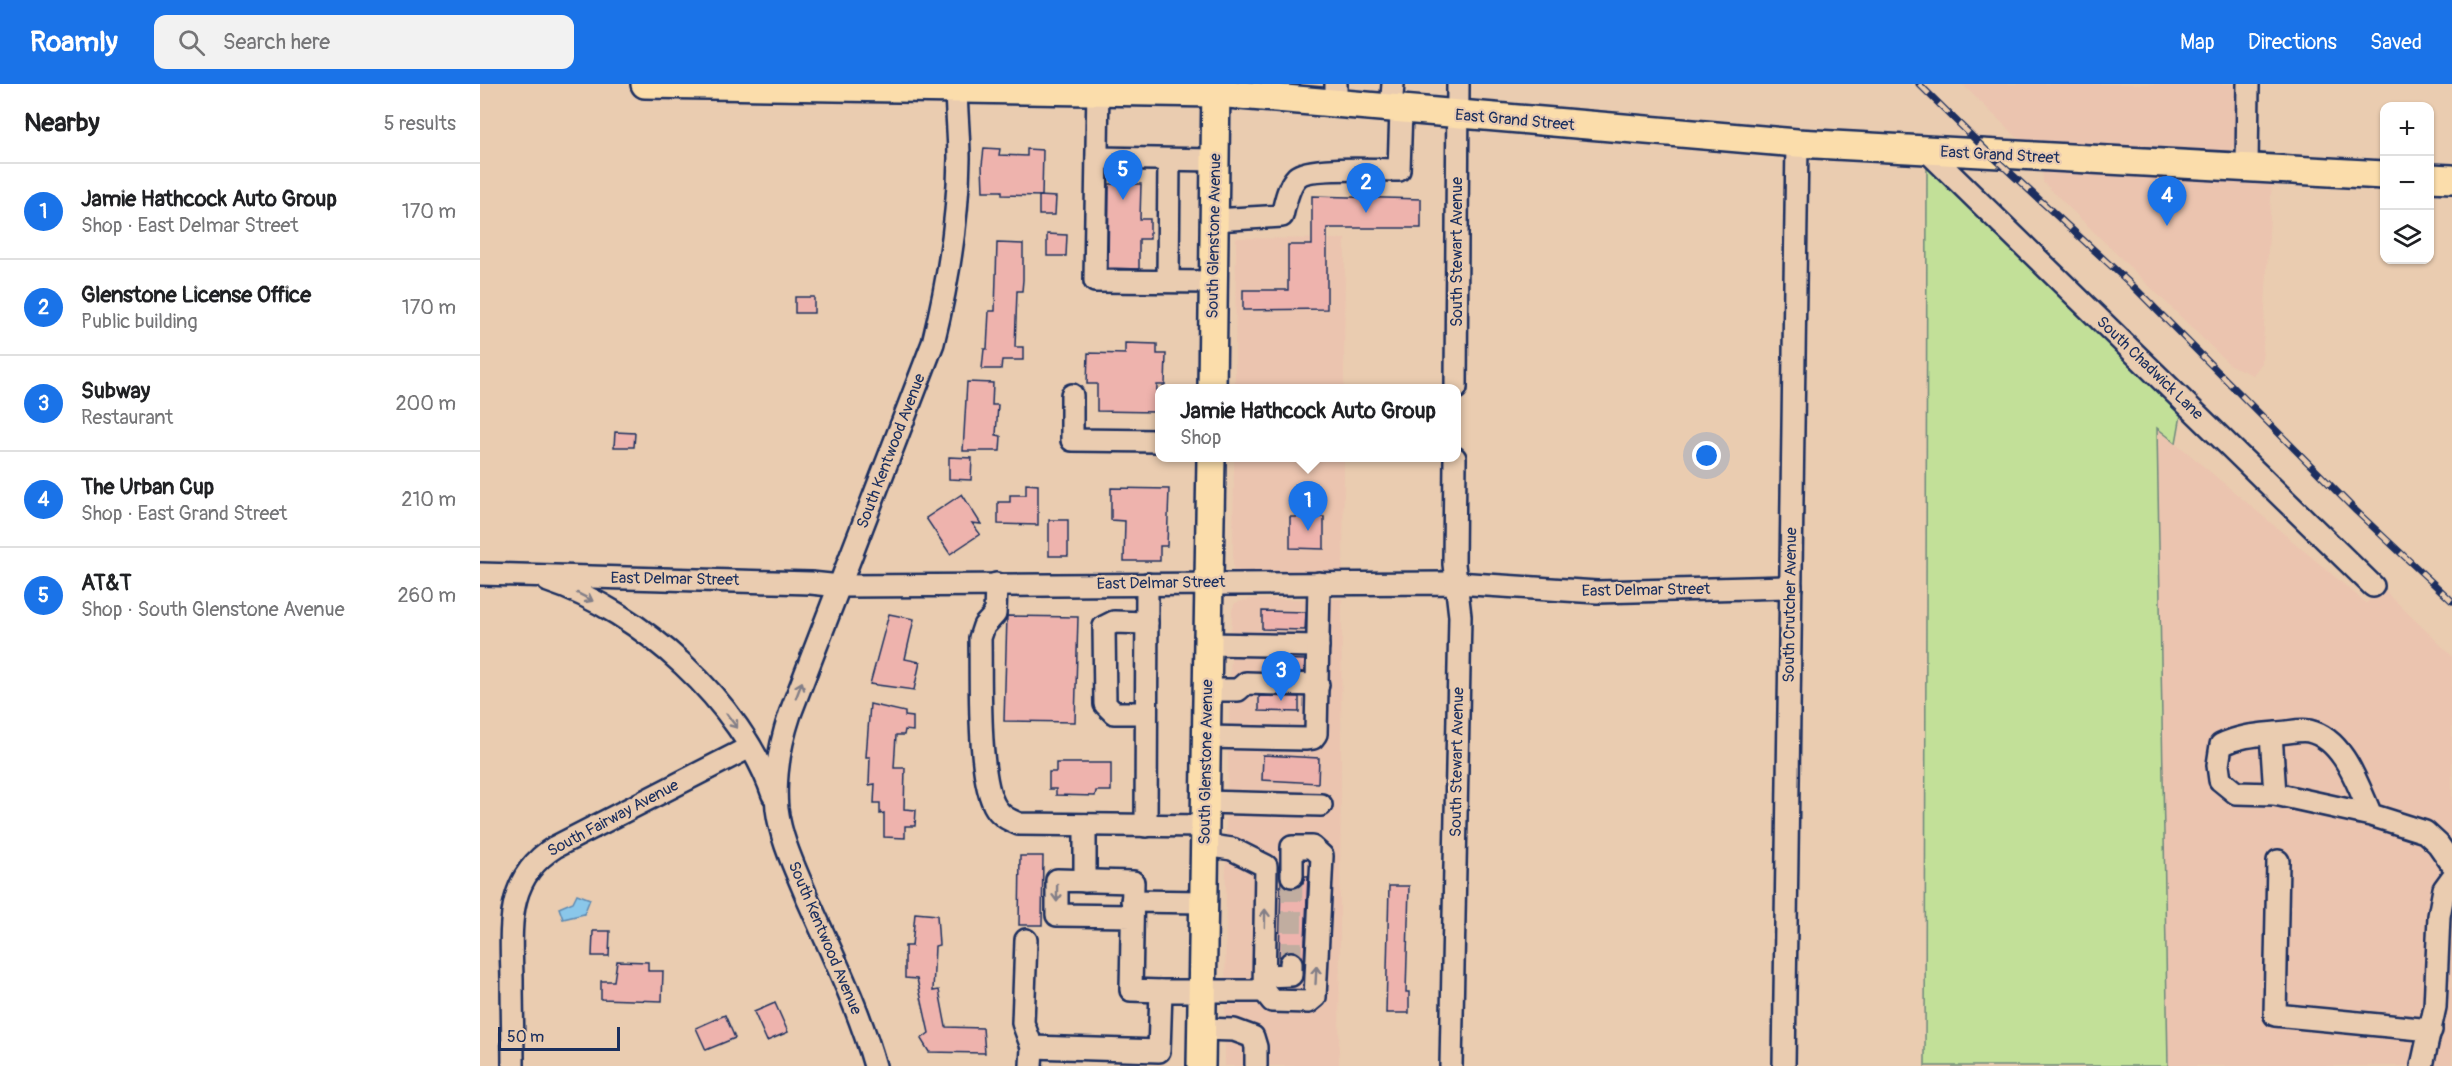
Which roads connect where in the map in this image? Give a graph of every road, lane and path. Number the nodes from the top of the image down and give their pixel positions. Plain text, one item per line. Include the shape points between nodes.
1 (645, 84) edge
2 (1458, 84) edge
3 (2248, 84) edge
4 (956, 86) edge
5 (1098, 88) edge
6 (1216, 88) edge
7 (1270, 91) edge
8 (1336, 93) edge
9 (1395, 101) edge
10 (1458, 116) junction
11 (1797, 143) junction
12 (1927, 151) junction
13 (1097, 158) junction
14 (1169, 159) junction
15 (1215, 160) junction
16 (2247, 168) junction
17 (2380, 176) edge
18 (2434, 178) edge
19 (2452, 179) edge
20 (1214, 220) junction
21 (1168, 281) junction
22 (1213, 282) junction
23 (1212, 384) edge
24 (1456, 384) edge
25 (1072, 395) dead end
26 (1155, 441) edge
27 (1211, 462) edge
28 (1455, 462) edge
29 (480, 574) edge
30 (531, 575) junction
31 (1319, 583) junction
32 (1456, 583) junction
33 (996, 584) junction
34 (1147, 584) junction
35 (1209, 584) junction
36 (840, 586) junction
37 (2373, 586) dead end
38 (1791, 587) junction
39 (1147, 623) junction
40 (1208, 644) junction
41 (1318, 646) junction
42 (1318, 685) junction
43 (1207, 690) junction
44 (1146, 713) junction
45 (2271, 734) junction
46 (1206, 737) junction
47 (750, 747) junction
48 (2276, 794) junction
49 (1321, 805) dead end
50 (777, 808) junction
51 (2371, 815) junction
52 (1205, 824) junction
53 (1085, 825) junction
54 (1146, 826) junction
55 (2278, 861) dead end
56 (2452, 864) edge
57 (1266, 866) junction
58 (2452, 878) edge
59 (1085, 881) junction
60 (1203, 902) junction
61 (1132, 908) junction
62 (1026, 940) dead end
63 (1291, 963) tunnel mouth
64 (1264, 984) junction
65 (1161, 991) junction
66 (1202, 991) junction
67 (1201, 1029) junction
68 (2431, 1030) junction
69 (1032, 1057) edge
70 (513, 1066) edge
71 (875, 1066) edge
72 (1201, 1066) edge
73 (1256, 1066) edge
74 (1451, 1066) edge
75 (1784, 1066) edge
76 (2422, 1066) edge

1 - 4 main road, East Grand Street
2 - 10 street, South Stewart Avenue
3 - 16 street
4 - 5 main road, East Grand Street
4 - 36 street, South Kentwood Avenue via 958,187 941,312
5 - 6 main road, East Grand Street
5 - 13 street
6 - 7 main road, East Grand Street
6 - 15 main road, South Glenstone Avenue
7 - 8 main road, East Grand Street
8 - 9 main road, East Grand Street
9 - 10 main road, East Grand Street
9 - 20 street via 1399,170 1312,170 1298,176 1290,188 1282,216
10 - 11 main road, East Grand Street
10 - 24 street, South Stewart Avenue
11 - 12 main road, East Grand Street
11 - 38 street, South Crutcher Avenue
12 - 16 main road, East Grand Street
12 - 37 street, South Chadwick Lane
13 - 14 street
13 - 21 street via 1095,281
14 - 15 street
14 - 21 street
15 - 20 main road, South Glenstone Avenue
16 - 17 main road, East Grand Street
18 - 19 main road
20 - 22 main road, South Glenstone Avenue
21 - 22 street
22 - 23 main road, South Glenstone Avenue
25 - 26 street via 1072,440
27 - 35 main road, South Glenstone Avenue
28 - 32 street, South Stewart Avenue
29 - 30 street, East Delmar Street
30 - 36 street, East Delmar Street
30 -> 47 street, East Delmar Street via 599,604 649,636 700,682
31 - 32 street, East Delmar Street
31 - 35 street, East Delmar Street
31 - 41 street
32 - 38 street, East Delmar Street via 1597,592
32 - 74 street, South Stewart Avenue via 1460,616
33 - 34 street, East Delmar Street
33 - 36 street, East Delmar Street
33 - 53 street via 995,614 980,638 985,777 996,807 1005,818 1018,824
34 - 35 street, East Delmar Street
34 - 39 street
35 - 40 main road, South Glenstone Avenue
50 -> 36 street, South Kentwood Avenue via 777,776 785,729
38 - 75 street, South Crutcher Avenue
39 - 44 street
39 - 44 street via 1114,622 1104,627 1105,704 1114,712
40 - 41 street
40 - 43 main road, South Glenstone Avenue
41 - 42 street
42 - 43 street via 1246,683 1238,690
42 - 46 street via 1317,727 1312,738
43 - 46 main road, South Glenstone Avenue
44 - 54 street
45 - 48 street
45 - 48 street via 2237,737 2221,745 2218,765 2220,780 2236,793
45 - 51 street via 2307,731 2334,744
46 - 52 main road, South Glenstone Avenue
47 - 50 street, South Kentwood Avenue
47 - 70 street, South Fairway Avenue via 555,847 530,868 515,900 511,925
48 - 51 street
49 - 52 street
50 - 71 street, South Kentwood Avenue via 786,848 864,1029
51 - 56 street via 2425,832
52 - 54 street
52 - 57 street via 1232,849
52 - 60 main road, South Glenstone Avenue
53 - 54 street
53 - 59 street
55 - 68 street via 2276,1015
64 -> 57 street
64 -> 57 street via 1272,1001 1309,1002 1315,997 1322,856 1312,847 1292,847 1292,870
58 - 68 street via 2444,889 2439,916
59 - 61 street via 1133,882
59 -> 61 street via 1057,880 1057,915
60 - 61 street
60 - 66 main road, South Glenstone Avenue
61 - 65 street via 1131,990
62 - 69 street via 1023,1023
63 - 64 street via 1291,975
64 - 66 street
65 - 66 street
65 - 69 street via 1159,1051
66 - 67 main road, South Glenstone Avenue
67 - 72 main road, South Glenstone Avenue
67 - 73 street via 1234,1030 1253,1037
68 - 76 street

